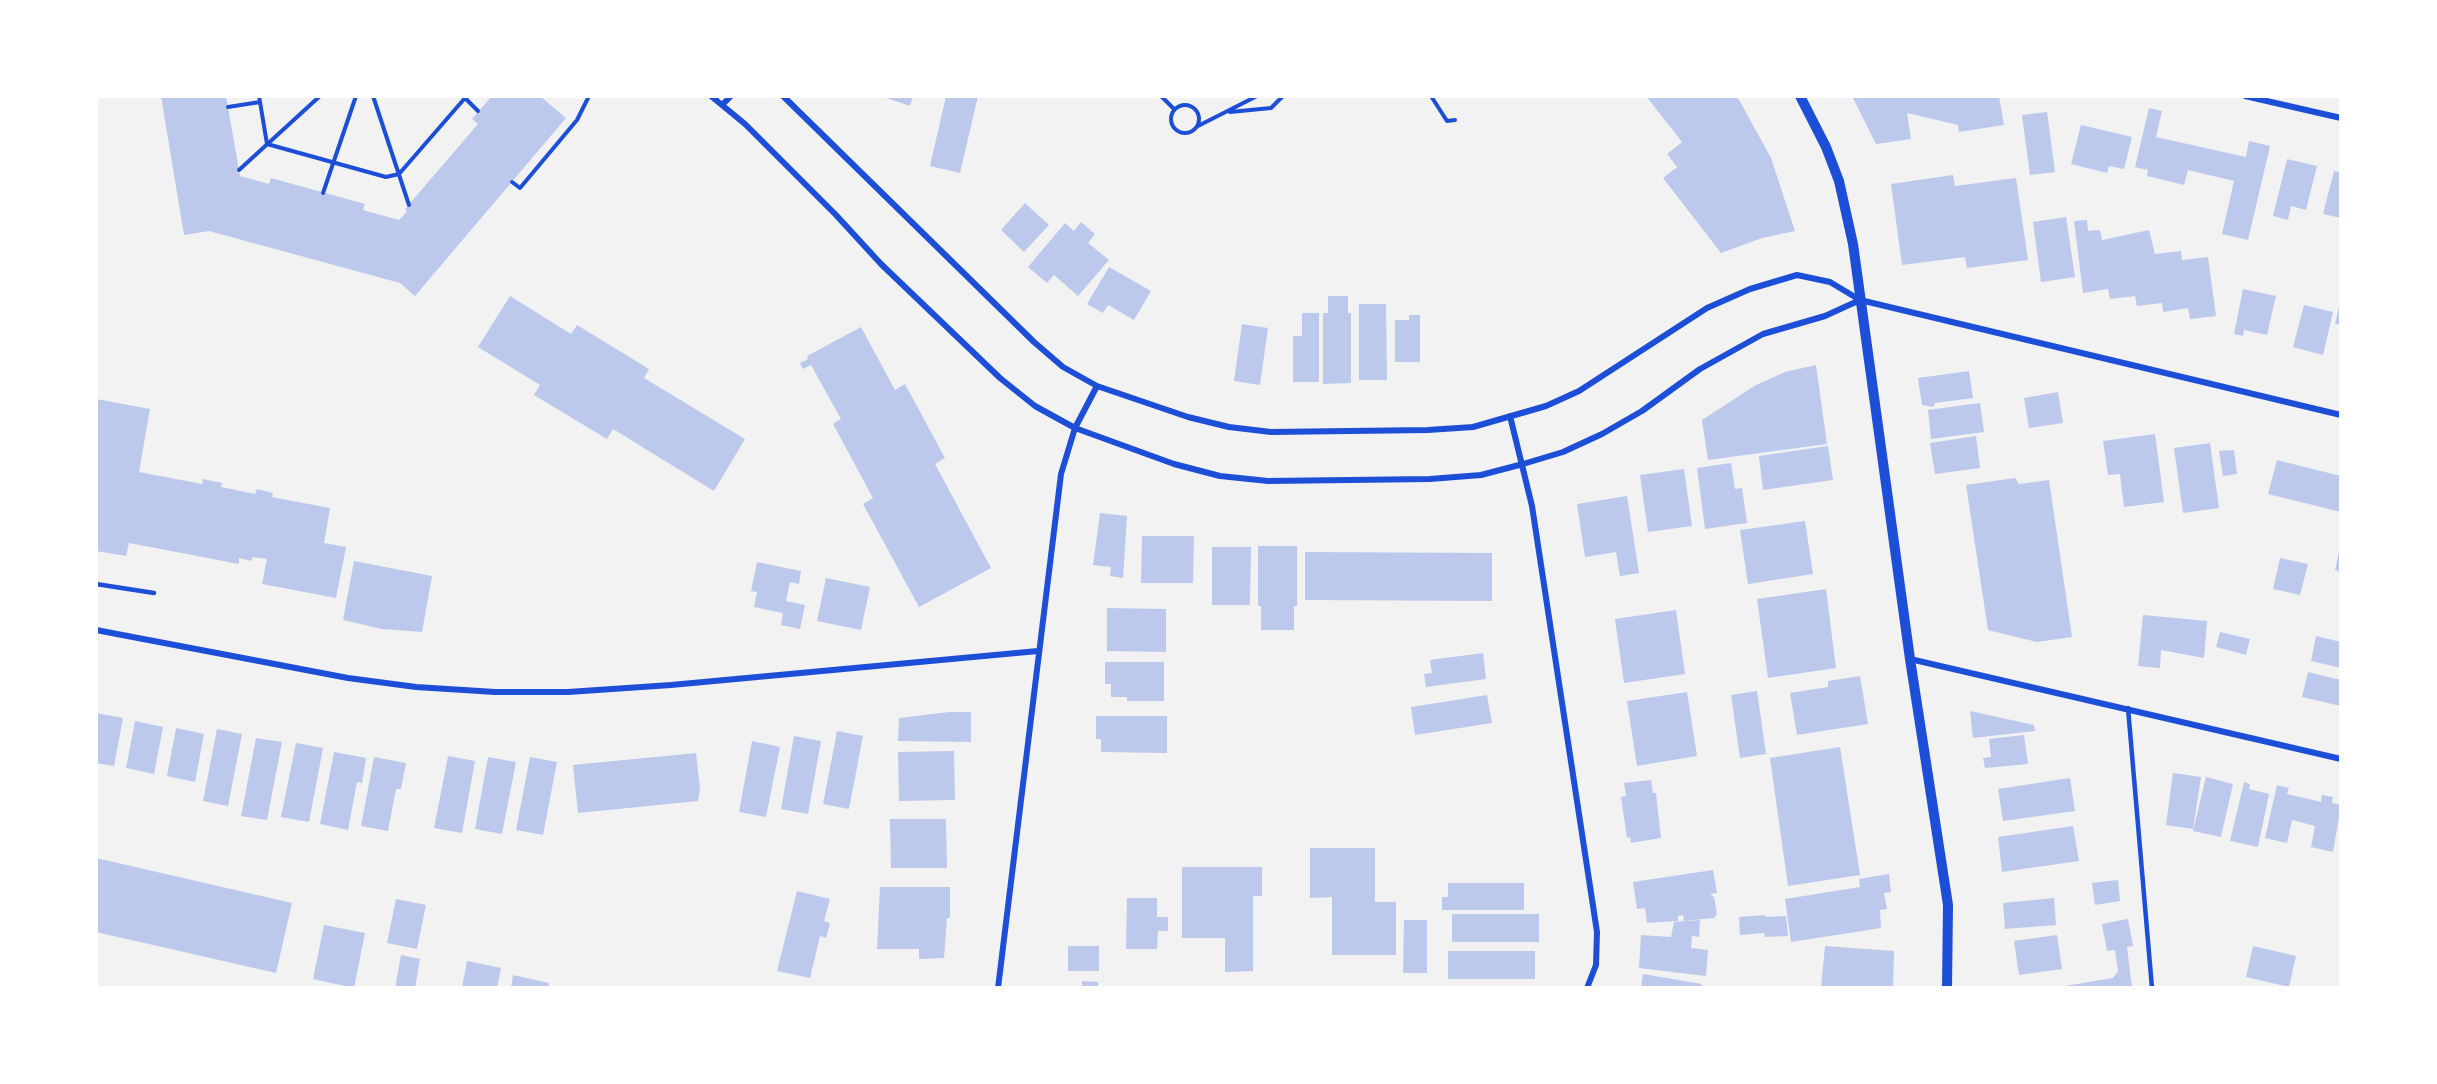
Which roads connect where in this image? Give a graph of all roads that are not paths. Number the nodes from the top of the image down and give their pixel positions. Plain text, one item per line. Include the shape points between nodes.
1 (711, 96) edge
2 (731, 96) edge
3 (783, 96) edge
4 (1800, 96) edge
5 (2245, 96) edge
6 (722, 105) junction
7 (2341, 118) edge
8 (1860, 300) junction
9 (1097, 386) junction
10 (2341, 415) edge
11 (1510, 416) junction
12 (1075, 428) junction
13 (1523, 464) junction
14 (96, 584) edge
15 (153, 593) dead end
16 (96, 630) edge
17 (1038, 651) junction
18 (1910, 659) junction
19 (2128, 708) junction
20 (2341, 759) edge
21 (999, 988) edge
22 (1587, 988) edge
23 (1947, 988) edge
24 (2152, 988) edge

1 - 6 street
2 - 6 street
3 - 9 street via 1034,342 1063,367
4 - 8 street via 1839,181
5 - 7 street
6 - 12 street via 1000,378 1035,406
8 - 10 street
8 - 11 street via 1830,282 1797,275 1750,289 1707,308 1579,391
8 - 13 street via 1825,316 1763,334 1700,369 1602,434
8 - 18 street
9 - 11 street via 1188,417 1271,432 1473,427
9 - 12 street
11 - 13 street
12 - 13 street via 1174,464 1220,476 1269,481 1430,479 1481,475
12 - 17 street via 1061,474
13 - 22 street via 1597,932 1596,965
14 - 15 lane
16 - 17 street via 348,678 495,692 659,686
17 - 21 street
18 - 19 street
18 - 23 street via 1948,905
19 - 20 street
19 - 24 lane

